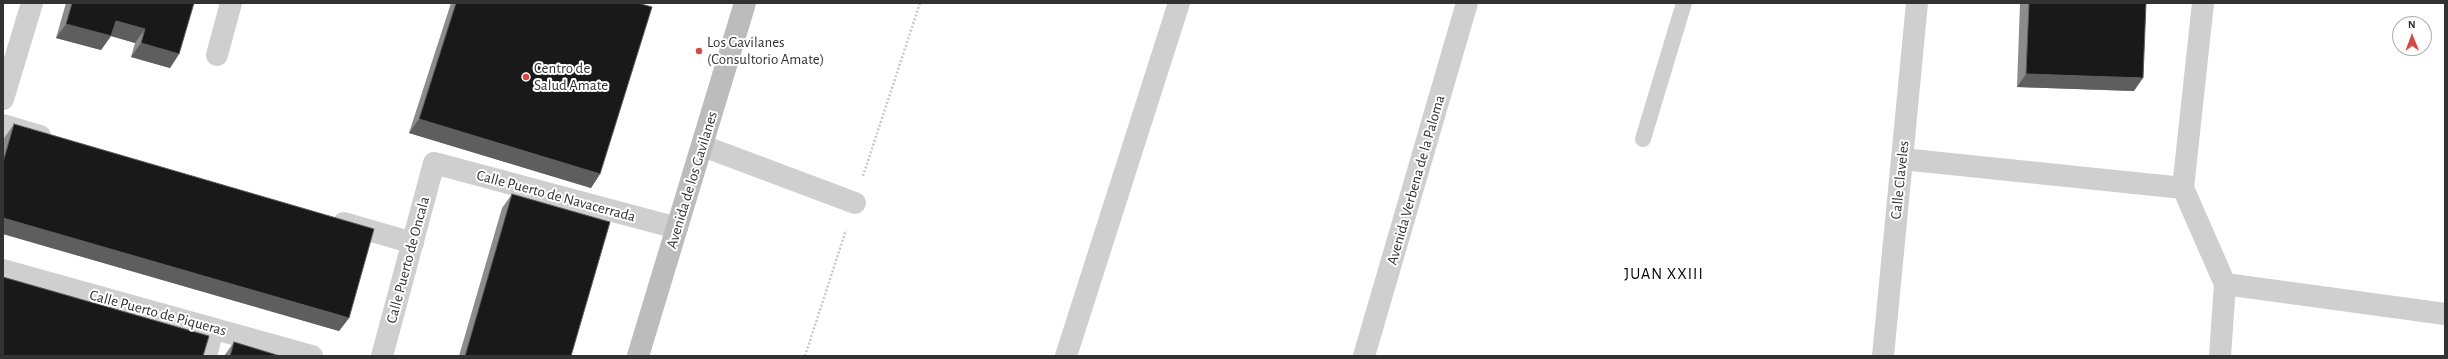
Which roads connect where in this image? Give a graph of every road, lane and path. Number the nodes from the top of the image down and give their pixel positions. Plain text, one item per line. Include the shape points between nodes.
1 (32, 3) edge
2 (231, 3) edge
3 (745, 3) edge
4 (1179, 3) edge
5 (1467, 3) edge
6 (1684, 3) edge
7 (1917, 3) edge
8 (2203, 3) edge
9 (217, 56) dead end
10 (3, 99) edge
11 (3, 125) edge
12 (1643, 139) dead end
13 (56, 140) edge
14 (703, 146) junction
15 (1902, 159) junction
16 (434, 163) joint
17 (2183, 188) junction
18 (854, 203) dead end
19 (322, 217) edge
20 (677, 228) junction
21 (413, 243) junction
22 (3, 270) edge
23 (2225, 284) junction
24 (2445, 314) edge
25 (213, 328) junction
26 (206, 356) edge
27 (312, 356) edge
28 (382, 356) edge
29 (638, 356) edge
30 (1066, 356) edge
31 (1364, 356) edge
32 (1883, 356) edge
33 (2220, 356) edge

1 - 10 street
2 - 9 street
3 - 14 street, Avenida de los Gavilanes
4 - 30 street
5 - 31 street, Avenida Verbena de la Paloma
6 - 12 lane
7 - 15 street, Calle Claveles
8 - 17 street
11 - 13 street
14 - 18 street
14 - 20 street, Avenida de los Gavilanes
15 - 17 street
15 - 32 street, Calle Claveles
16 - 20 street, Calle Puerto de Navacerrada
16 - 21 street, Calle Puerto de Oncala
17 - 23 street
19 - 21 street
20 - 29 street, Avenida de los Gavilanes
21 - 28 street, Calle Puerto de Oncala
22 - 25 street, Calle Puerto de Piqueras
23 - 24 street
23 - 33 street
25 - 26 street
25 - 27 street, Calle Puerto de Piqueras

